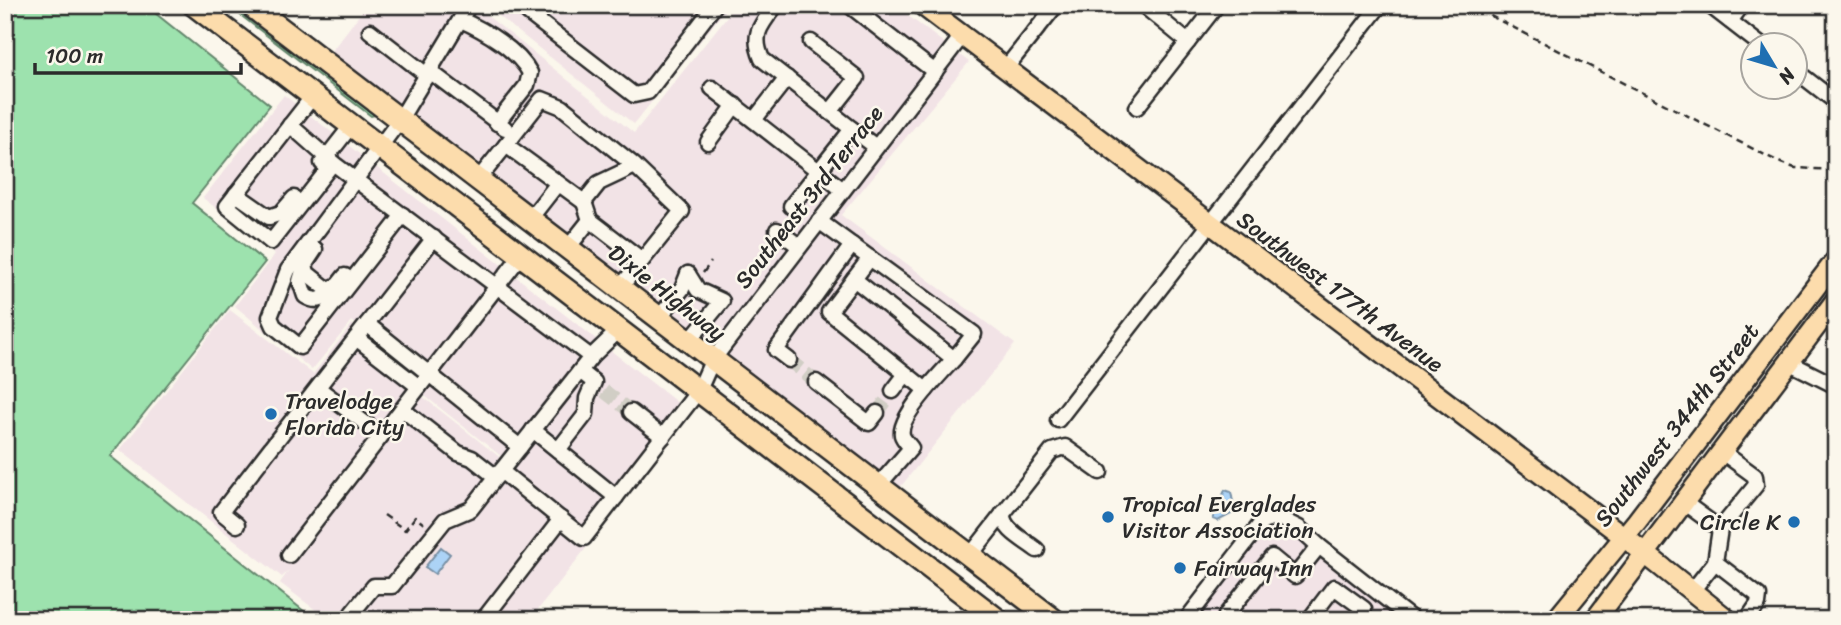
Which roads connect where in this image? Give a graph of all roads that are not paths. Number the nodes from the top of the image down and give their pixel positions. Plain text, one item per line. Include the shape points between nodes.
1 (194, 5) edge
2 (250, 5) edge
3 (469, 5) edge
4 (534, 5) edge
5 (715, 5) edge
6 (776, 5) edge
7 (849, 5) edge
8 (922, 5) edge
9 (1056, 5) edge
10 (1143, 5) edge
11 (1217, 5) edge
12 (1380, 5) edge
13 (1709, 5) edge
14 (1742, 5) edge
15 (461, 20) junction
16 (1730, 21) junction
17 (370, 32) dead end
18 (1744, 32) edge
19 (962, 36) junction
20 (811, 42) dead end
21 (1188, 42) junction
22 (1005, 69) junction
23 (935, 72) junction
24 (430, 74) junction
25 (787, 78) junction
26 (1810, 82) edge
27 (712, 88) dead end
28 (313, 96) junction
29 (1836, 102) edge
30 (735, 105) junction
31 (1137, 107) dead end
32 (830, 112) junction
33 (754, 120) junction
34 (399, 121) junction
35 (498, 123) junction
36 (290, 125) junction
37 (351, 126) junction
38 (852, 129) junction
39 (510, 140) junction
40 (708, 142) dead end
41 (380, 147) junction
42 (876, 148) junction
43 (330, 159) junction
44 (635, 166) junction
45 (819, 171) junction
46 (357, 180) junction
47 (477, 181) junction
48 (558, 183) junction
49 (843, 190) junction
50 (236, 194) junction
51 (342, 199) junction
52 (584, 202) junction
53 (791, 206) dead end
54 (399, 220) junction
55 (529, 220) junction
56 (590, 220) junction
57 (819, 221) junction
58 (1209, 224) junction
59 (777, 230) dead end
60 (434, 238) junction
61 (852, 245) junction
62 (799, 246) junction
63 (567, 249) junction
64 (522, 254) junction
65 (870, 258) junction
66 (642, 260) junction
67 (1836, 260) edge
68 (854, 279) junction
69 (498, 285) junction
70 (620, 289) junction
71 (1836, 300) edge
72 (658, 319) junction
73 (367, 324) junction
74 (619, 330) junction
75 (356, 338) junction
76 (688, 342) junction
77 (591, 356) junction
78 (954, 359) junction
79 (789, 360) dead end
80 (712, 361) junction
81 (1788, 362) junction
82 (580, 371) junction
83 (429, 374) junction
84 (906, 374) junction
85 (816, 382) tunnel mouth
86 (1836, 386) edge
87 (318, 387) junction
88 (419, 387) junction
89 (699, 390) junction
90 (926, 390) junction
91 (893, 391) tunnel mouth
92 (402, 409) junction
93 (631, 412) tunnel mouth
94 (877, 413) dead end
95 (1058, 420) dead end
96 (533, 430) junction
97 (381, 436) junction
98 (663, 437) junction
99 (520, 447) junction
100 (558, 450) junction
101 (1721, 451) junction
102 (1100, 472) dead end
103 (499, 474) junction
104 (877, 487) junction
105 (616, 497) junction
106 (1682, 501) junction
107 (1003, 513) junction
108 (561, 519) junction
109 (237, 525) dead end
110 (1720, 529) junction
111 (1623, 536) junction
112 (1319, 546) junction
113 (1037, 550) dead end
114 (1644, 553) junction
115 (289, 555) dead end
116 (969, 557) junction
117 (1715, 562) junction
118 (1692, 591) junction
119 (360, 620) edge
120 (483, 620) edge
121 (998, 620) edge
122 (1054, 620) edge
123 (1186, 620) edge
124 (1227, 620) edge
125 (1309, 620) edge
126 (1356, 620) edge
127 (1413, 620) edge
128 (1556, 620) edge
129 (1595, 620) edge
130 (1728, 620) edge
131 (1747, 620) edge

1 - 28 highway
2 - 34 highway, Dixie Highway
3 - 15 street
4 - 5 street via 528,13 634,95 648,92
6 - 25 street via 756,32 756,45 762,59
7 - 23 street
8 - 19 main road, Southwest 177th Avenue
9 - 22 street
10 - 21 street
11 - 21 street
12 - 58 street
13 - 16 street
14 - 16 street
15 - 24 street
15 - 35 street via 477,27 530,73 527,85
16 - 18 street
17 - 24 street
19 - 22 main road, Southwest 177th Avenue
19 - 23 street, Southeast 3rd Terrace
20 - 32 street via 857,78
21 - 31 street
22 - 58 main road, Southwest 177th Avenue
23 - 42 street, Southeast 3rd Terrace
24 - 34 street
24 - 35 street
25 - 32 street
25 - 33 street
26 - 29 street
27 - 30 street
28 - 36 street
28 - 37 highway
30 - 33 street
30 - 40 street
32 - 38 street
33 - 45 street
34 - 41 street
34 - 47 highway, Dixie Highway
35 - 39 street
36 - 43 street
36 - 50 street
37 - 41 highway
37 - 43 street
38 - 42 street
38 - 45 street
39 - 44 street via 542,99 562,107
39 - 47 street
39 - 48 street
41 - 46 street
41 - 64 highway
42 - 49 street, Southeast 3rd Terrace
43 - 46 street
43 - 50 street via 276,216 264,215
43 - 50 street via 271,242 227,206
44 - 52 street via 599,183
44 - 66 street via 682,211
45 - 49 street
45 - 53 street
46 - 51 street
46 - 54 street
47 - 55 highway, Dixie Highway
48 - 52 street
48 - 55 street
49 - 57 street, Southeast 3rd Terrace
51 - 54 street via 335,224 305,264 307,273 323,287 337,286 379,232
51 - 54 street via 288,270 270,317 274,326 300,347
52 - 56 street
54 - 60 street
55 - 63 highway, Dixie Highway
56 - 63 street
56 - 66 street
57 - 61 street
57 - 62 street, Southeast 3rd Terrace
58 - 95 street
58 - 111 main road, Southwest 177th Avenue
59 - 62 street
60 - 69 street
60 - 73 street
61 - 65 street
61 - 79 street via 776,350
62 - 80 street, Southeast 3rd Terrace
63 - 70 highway, Dixie Highway
64 - 69 street
64 - 74 highway
65 - 68 street
65 - 78 street via 974,334
66 - 70 street
67 - 111 main road, Southwest 344th Street
68 - 78 street
68 - 84 street via 829,312
69 - 77 street
69 - 83 street
70 - 72 highway, Dixie Highway
71 - 81 main road
72 - 76 highway, Dixie Highway
72 - 76 street via 688,274 698,290 722,301
73 - 75 street
73 - 83 street
74 - 77 street
74 - 89 highway
75 - 87 street
75 - 88 street
76 - 80 highway, Dixie Highway
77 - 82 street
78 - 90 street
80 - 89 street, Southeast 3rd Terrace
80 - 104 highway, Dixie Highway
81 - 86 street
81 - 101 main road
82 - 96 street
82 - 100 street via 599,386 587,398 586,414
83 - 88 street
83 - 99 street
84 - 90 street
84 - 91 street
85 - 94 street via 869,423
87 - 97 street
87 - 109 street via 221,512
88 - 92 street
89 - 98 street, Southeast 3rd Terrace
89 - 121 highway
90 - 104 street via 902,426 902,436 911,448
92 - 97 street
92 - 103 street via 458,453
93 - 98 street
96 - 99 street
96 - 100 street
97 - 115 street
98 - 105 street, Southeast 3rd Terrace
99 - 103 street
100 - 105 street
101 - 106 main road
101 - 110 street via 1755,476 1756,485
102 - 107 street via 1071,450 1058,448
103 - 108 street
103 - 119 street via 471,509 445,520 392,586 374,586 352,613
104 - 116 highway, Dixie Highway
105 - 108 street, Southeast 3rd Terrace via 584,538
106 - 110 street
106 - 114 main road
107 - 113 street via 1007,527
107 - 116 street
108 - 120 street
110 - 117 street
111 - 114 main road, Southwest 177th Avenue
111 - 128 main road, Southwest 344th Street
112 - 123 street via 1277,517 1262,523
112 - 124 street via 1295,576 1272,557 1226,615
112 - 127 street
114 - 118 main road, Southwest 177th Avenue
114 - 129 main road
116 - 122 highway, Dixie Highway
117 - 118 street
117 - 131 street via 1759,596
118 - 130 main road, Southwest 177th Avenue
125 - 126 street via 1335,587 1364,609

